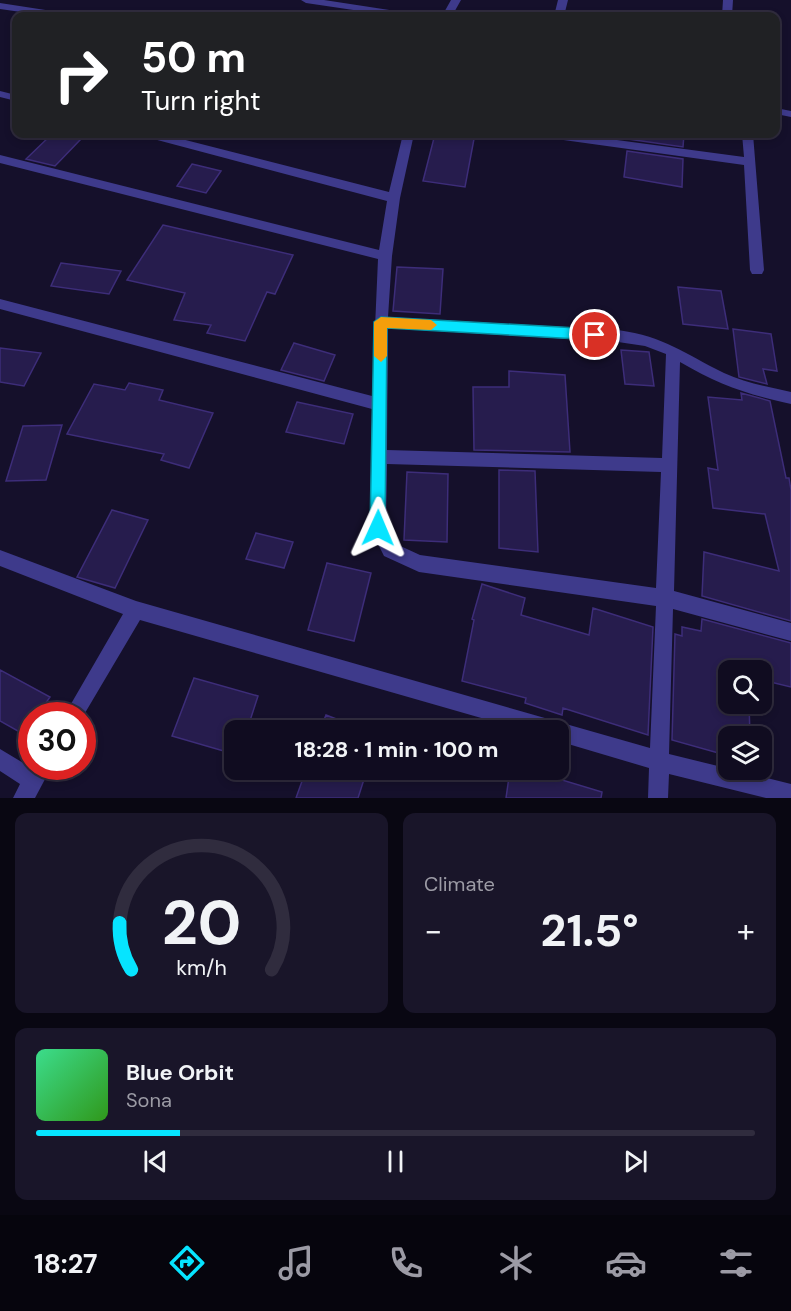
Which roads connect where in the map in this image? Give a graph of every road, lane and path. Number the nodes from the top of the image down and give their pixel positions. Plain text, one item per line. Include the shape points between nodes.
1 (306, 0) edge
2 (0, 6) edge
3 (39, 12) edge
4 (383, 12) edge
5 (165, 138) edge
6 (408, 138) edge
7 (578, 138) edge
8 (748, 138) edge
9 (0, 159) edge
10 (750, 162) junction
11 (394, 198) junction
12 (385, 256) junction
13 (757, 270) dead end
14 (0, 304) edge
15 (381, 322) junction
16 (673, 351) junction
17 (791, 398) edge
18 (381, 405) junction
19 (379, 457) junction
20 (669, 465) junction
21 (0, 558) edge
22 (665, 598) junction
23 (136, 610) junction
24 (791, 632) edge
25 (81, 702) edge
26 (518, 720) edge
27 (569, 735) edge
28 (0, 759) edge
29 (659, 761) junction
30 (33, 782) edge
31 (791, 794) edge
32 (658, 798) edge

1 - 4 street
2 - 3 street
5 - 11 street
6 - 11 street
7 - 10 street
8 - 10 street
9 - 12 street
10 - 13 street
11 - 12 street
12 - 15 street
14 - 18 street
15 - 16 street via 618,336 646,340
15 - 18 street
16 - 17 street via 720,378
16 - 20 street
18 - 19 street
19 - 20 street
19 - 22 street via 378,528 390,550 419,563
20 - 22 street
21 - 23 street
22 - 24 street
22 - 29 street
23 - 25 street
23 - 26 street
27 - 29 street
28 - 30 street
29 - 31 street
29 - 32 street

